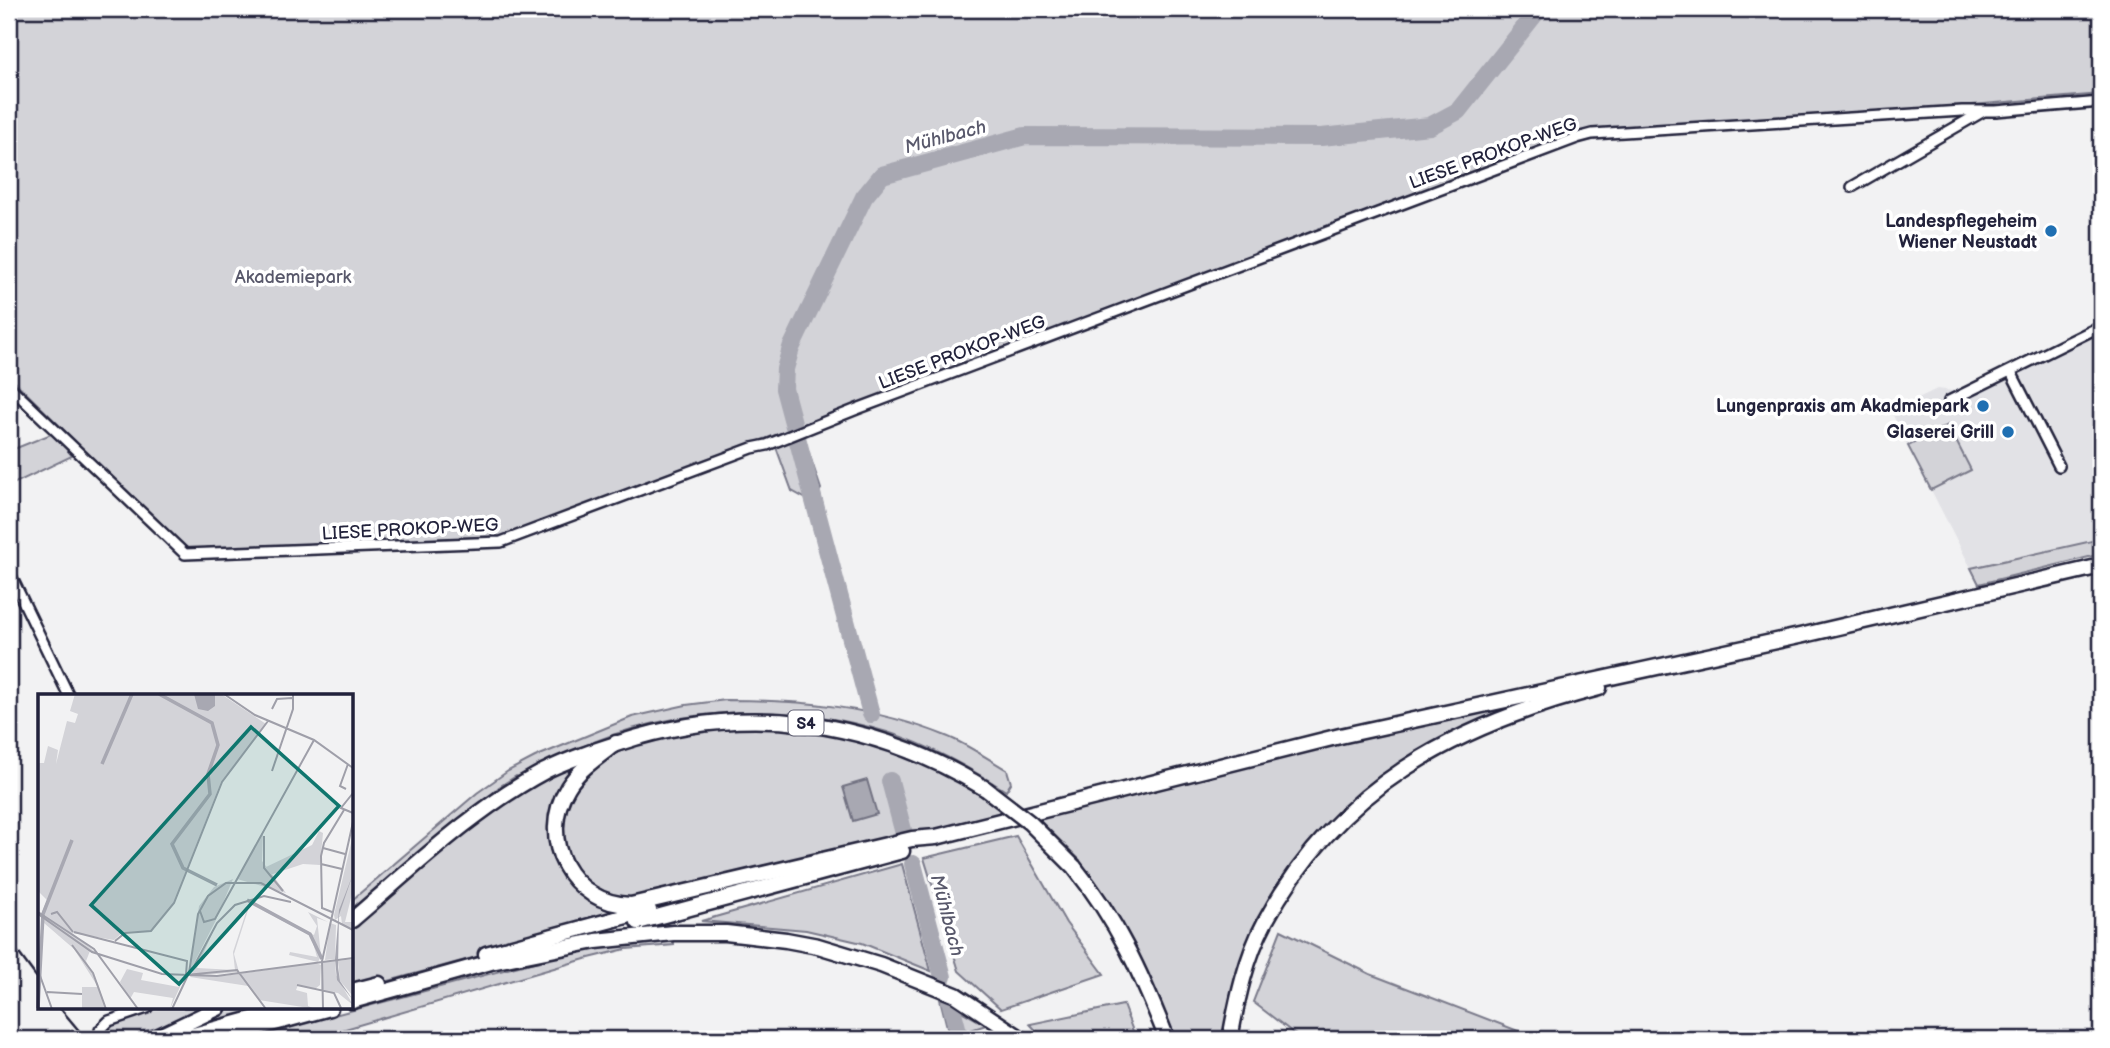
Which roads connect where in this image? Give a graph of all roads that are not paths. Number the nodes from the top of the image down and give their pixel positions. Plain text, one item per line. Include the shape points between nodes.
1 (2101, 102) edge
2 (1983, 111) junction
3 (1852, 187) dead end
4 (2101, 326) edge
5 (2011, 372) junction
6 (9, 386) edge
7 (1949, 401) dead end
8 (2059, 466) dead end
9 (2101, 566) edge
10 (9, 572) edge
11 (1804, 635) junction
12 (68, 694) edge
13 (616, 743) junction
14 (936, 837) junction
15 (846, 856) junction
16 (354, 918) edge
17 (491, 962) junction
18 (354, 990) edge
19 (354, 1001) edge
20 (141, 1010) edge
21 (214, 1010) edge
22 (285, 1010) edge
23 (323, 1010) edge
24 (100, 1039) edge
25 (153, 1039) edge
26 (179, 1039) edge
27 (216, 1039) edge
28 (1022, 1039) edge
29 (1167, 1039) edge
30 (1230, 1039) edge

1 - 2 street, LIESE PROKOP-WEG
2 - 3 street, LIESE PROKOP-WEG
2 - 6 street, LIESE PROKOP-WEG via 1577,138 501,541 190,555 179,551
4 - 5 street
5 - 7 street
5 - 8 street
9 - 11 highway
10 - 12 street
11 - 14 highway via 1327,739
11 - 30 highway via 1554,700 1507,716 1398,772 1360,800 1327,833 1264,923 1243,979
13 - 15 highway via 573,779 557,818 558,846 568,873 601,900 641,904
13 - 16 highway, S4 via 543,772 498,802
13 - 29 highway, S4, bridge via 704,723 799,722 889,742 940,763 986,789 1030,823 1074,867 1127,945
14 - 15 highway
14 - 17 highway via 915,848
15 - 18 highway
17 - 19 highway
17 - 28 highway via 619,937 726,933 786,940 849,954 938,987
20 - 24 street via 109,1021 100,1030
21 - 25 highway
22 - 26 highway
23 - 27 highway

